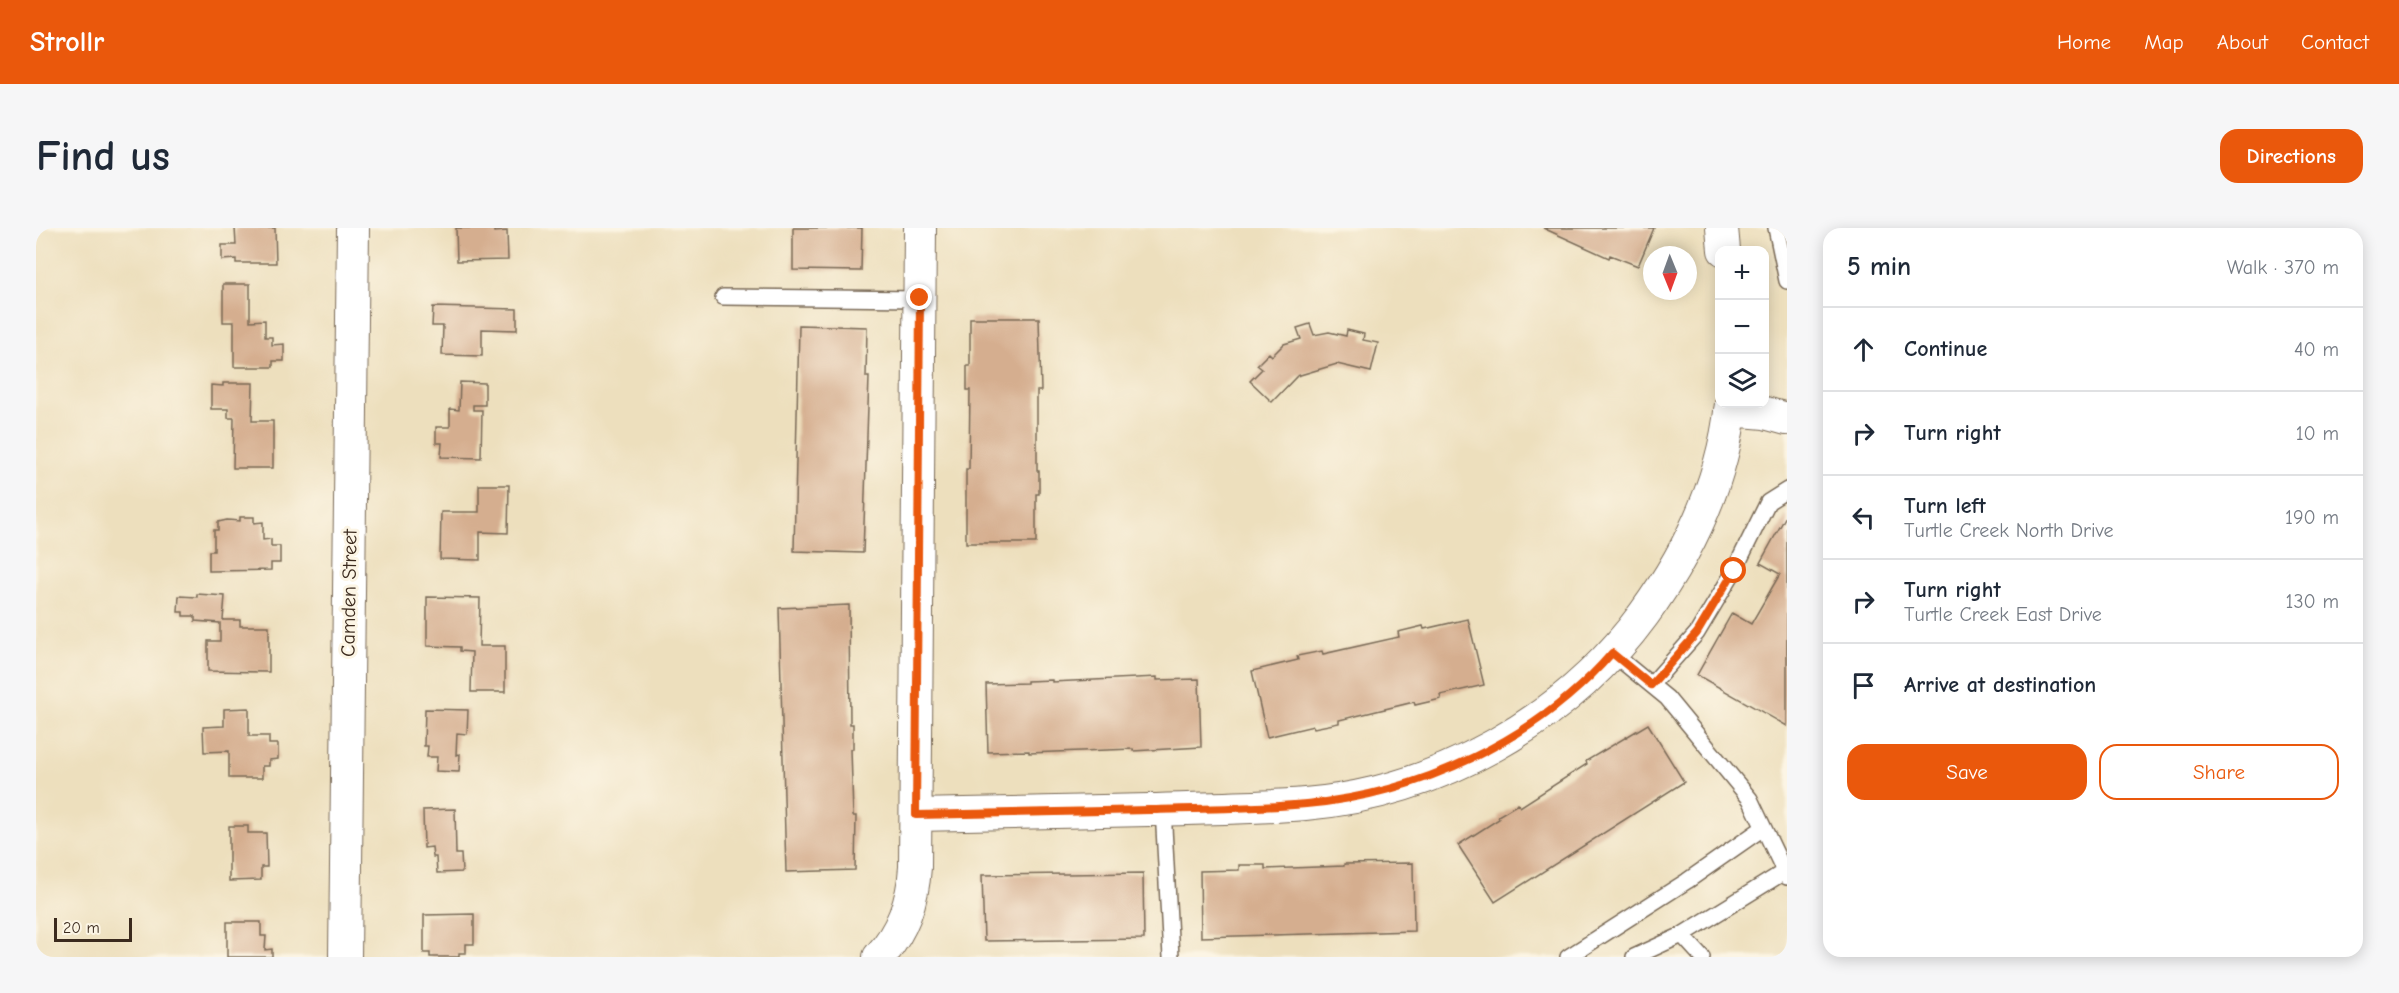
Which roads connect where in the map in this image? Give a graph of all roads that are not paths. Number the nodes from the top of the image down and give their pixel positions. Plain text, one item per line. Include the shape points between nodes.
1 (353, 228) edge
2 (920, 228) edge
3 (1722, 228) edge
4 (1776, 228) edge
5 (1724, 246) edge
6 (1787, 281) edge
7 (723, 297) dead end
8 (920, 298) junction
9 (1731, 408) edge
10 (1737, 408) edge
11 (1787, 419) edge
12 (1787, 490) edge
13 (1612, 653) junction
14 (1651, 685) junction
15 (1163, 809) junction
16 (916, 815) junction
17 (1763, 828) junction
18 (1786, 875) edge
19 (1682, 935) junction
20 (345, 957) edge
21 (879, 957) edge
22 (1171, 957) edge
23 (1568, 957) edge
24 (1634, 957) edge
25 (1702, 957) edge

1 - 20 street, Camden Street
2 - 8 street
3 - 5 street
4 - 6 lane
7 - 8 lane
8 - 16 street
9 - 13 street via 1717,472 1687,546 1636,626
10 - 11 street
12 - 14 lane via 1768,502 1697,633
13 - 14 lane
13 - 15 street via 1520,731 1478,754 1400,786 1306,804
14 - 17 lane via 1667,698 1750,799
15 - 16 street
15 - 22 lane
16 - 21 street via 910,902 896,935
17 - 18 lane
17 - 23 lane
18 - 19 lane
19 - 24 lane
19 - 25 lane

